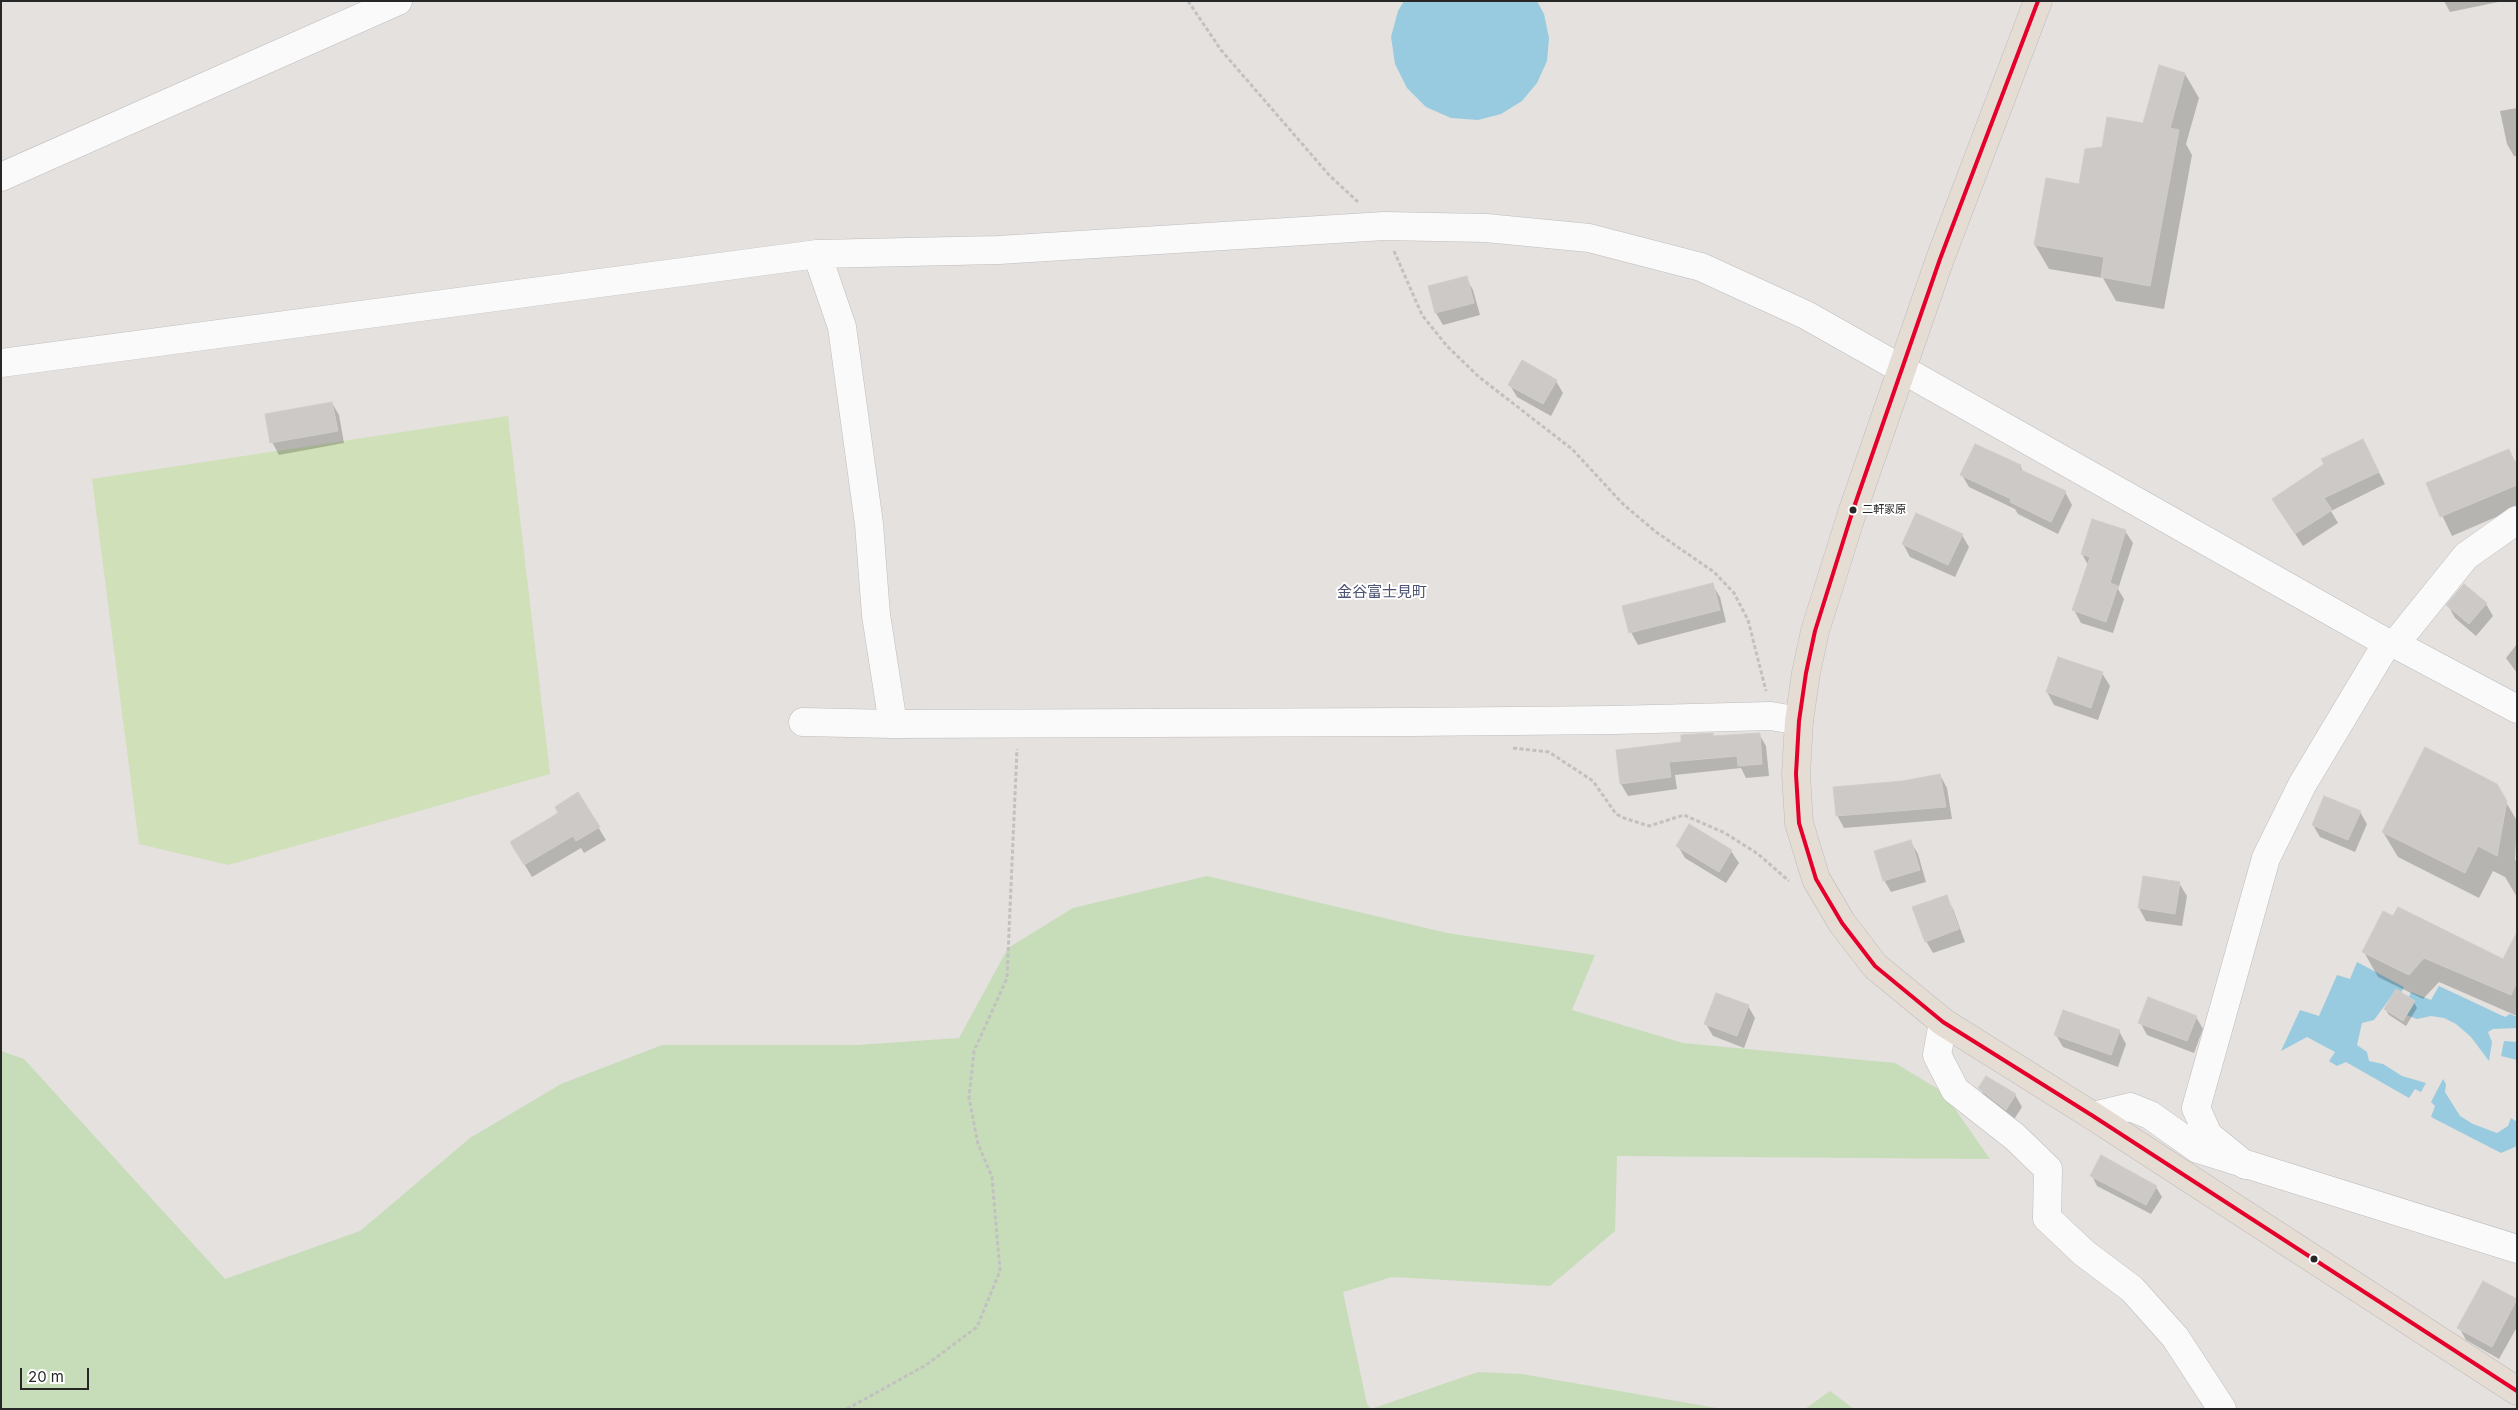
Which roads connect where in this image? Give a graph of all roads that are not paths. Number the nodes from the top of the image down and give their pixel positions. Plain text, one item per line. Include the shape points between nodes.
1 (398, 1) edge
2 (2038, 1) edge
3 (1, 177) edge
4 (817, 254) junction
5 (1, 363) edge
6 (1904, 369) junction
7 (2517, 520) edge
8 (2391, 643) junction
9 (2517, 709) edge
10 (1799, 721) junction
11 (802, 722) dead end
12 (892, 724) junction
13 (1943, 1022) junction
14 (2093, 1116) junction
15 (2245, 1165) junction
16 (2517, 1249) edge
17 (2517, 1391) edge
18 (2222, 1409) edge

1 - 3 street
2 - 6 highway via 1940,259
4 - 5 street
4 - 6 street via 999,250 1384,226 1486,228 1589,238 1701,267 1806,315
4 - 12 street via 842,327
6 - 8 street
6 - 10 highway via 1853,510 1815,631
7 - 8 street via 2466,556
8 - 9 street
8 - 15 street via 2302,785 2266,858 2196,1108 2208,1135
10 - 12 street via 1771,716 1614,720
10 - 13 highway via 1796,774 1799,823 1816,879 1842,923 1874,966
11 - 12 street
13 - 14 highway
13 - 18 street via 1938,1055 1955,1090 2015,1137 2048,1169 2047,1218 2138,1296 2175,1337
14 - 15 street via 2130,1107 2150,1114 2198,1149
14 - 17 highway
15 - 16 street

